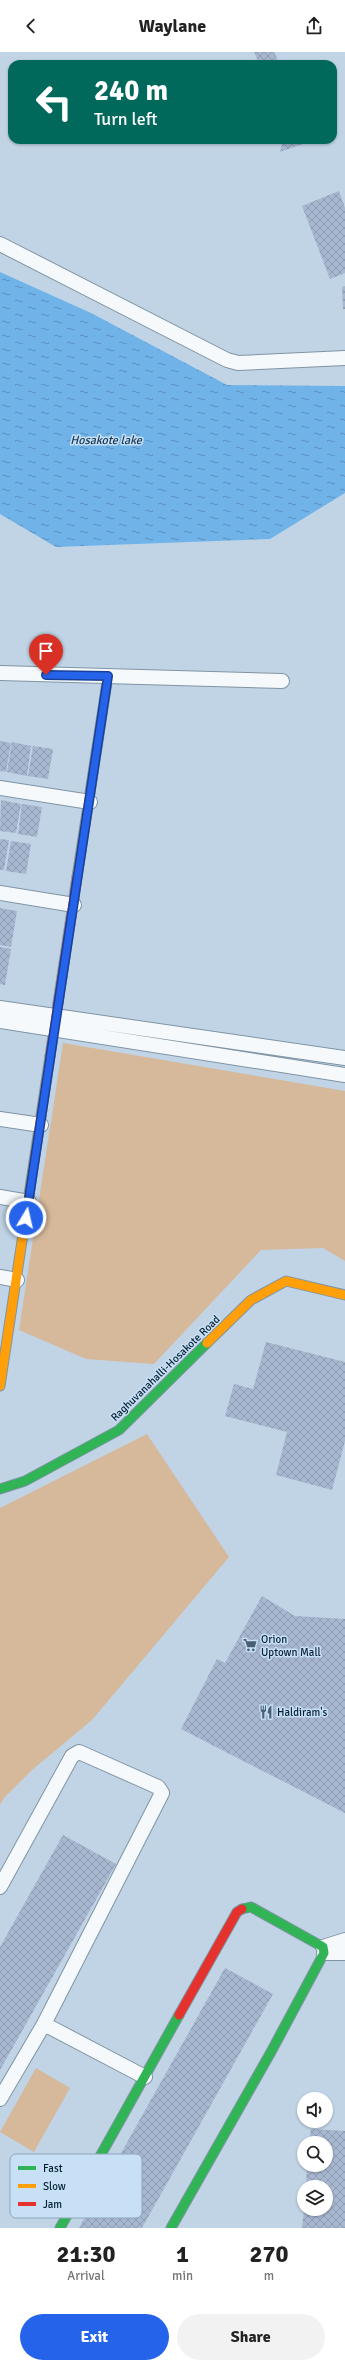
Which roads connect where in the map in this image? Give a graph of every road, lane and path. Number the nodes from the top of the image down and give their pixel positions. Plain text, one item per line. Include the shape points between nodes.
1 (0, 244) edge
2 (345, 358) edge
3 (0, 673) edge
4 (108, 676) junction
5 (282, 681) dead end
6 (0, 788) edge
7 (90, 802) junction
8 (0, 893) edge
9 (74, 905) junction
10 (0, 1008) edge
11 (0, 1021) edge
12 (57, 1024) junction
13 (345, 1058) edge
14 (345, 1075) edge
15 (0, 1119) edge
16 (41, 1126) junction
17 (0, 1197) edge
18 (29, 1202) junction
19 (0, 1277) edge
20 (16, 1280) junction
21 (345, 1295) edge
22 (0, 1386) edge
23 (0, 1489) edge
24 (0, 1887) edge
25 (345, 1940) edge
26 (324, 1950) junction
27 (345, 1953) edge
28 (44, 2024) junction
29 (145, 2077) junction
30 (0, 2098) edge
31 (102, 2154) edge
32 (66, 2218) edge
33 (60, 2228) edge
34 (171, 2228) edge

1 - 2 street via 227,360 238,363
3 - 4 street
4 - 5 street
4 - 7 street
6 - 7 street
7 - 9 street
8 - 9 street
9 - 12 street
10 - 12 street
11 - 12 street
12 - 13 street
12 - 14 street
12 - 16 street
15 - 16 street
16 - 18 street
17 - 18 street
18 - 20 street
19 - 20 street
20 - 22 street
21 - 23 street, Raghuvanahalli-Hosakote Road via 286,1281 251,1300 119,1430 25,1481
24 - 28 street via 72,1756 79,1752 158,1787 162,1793
25 - 26 street
26 - 27 street
26 - 29 street via 251,1907 237,1912
26 - 34 street via 271,2052
28 - 29 street
28 - 30 street
29 - 31 street
32 - 33 street

